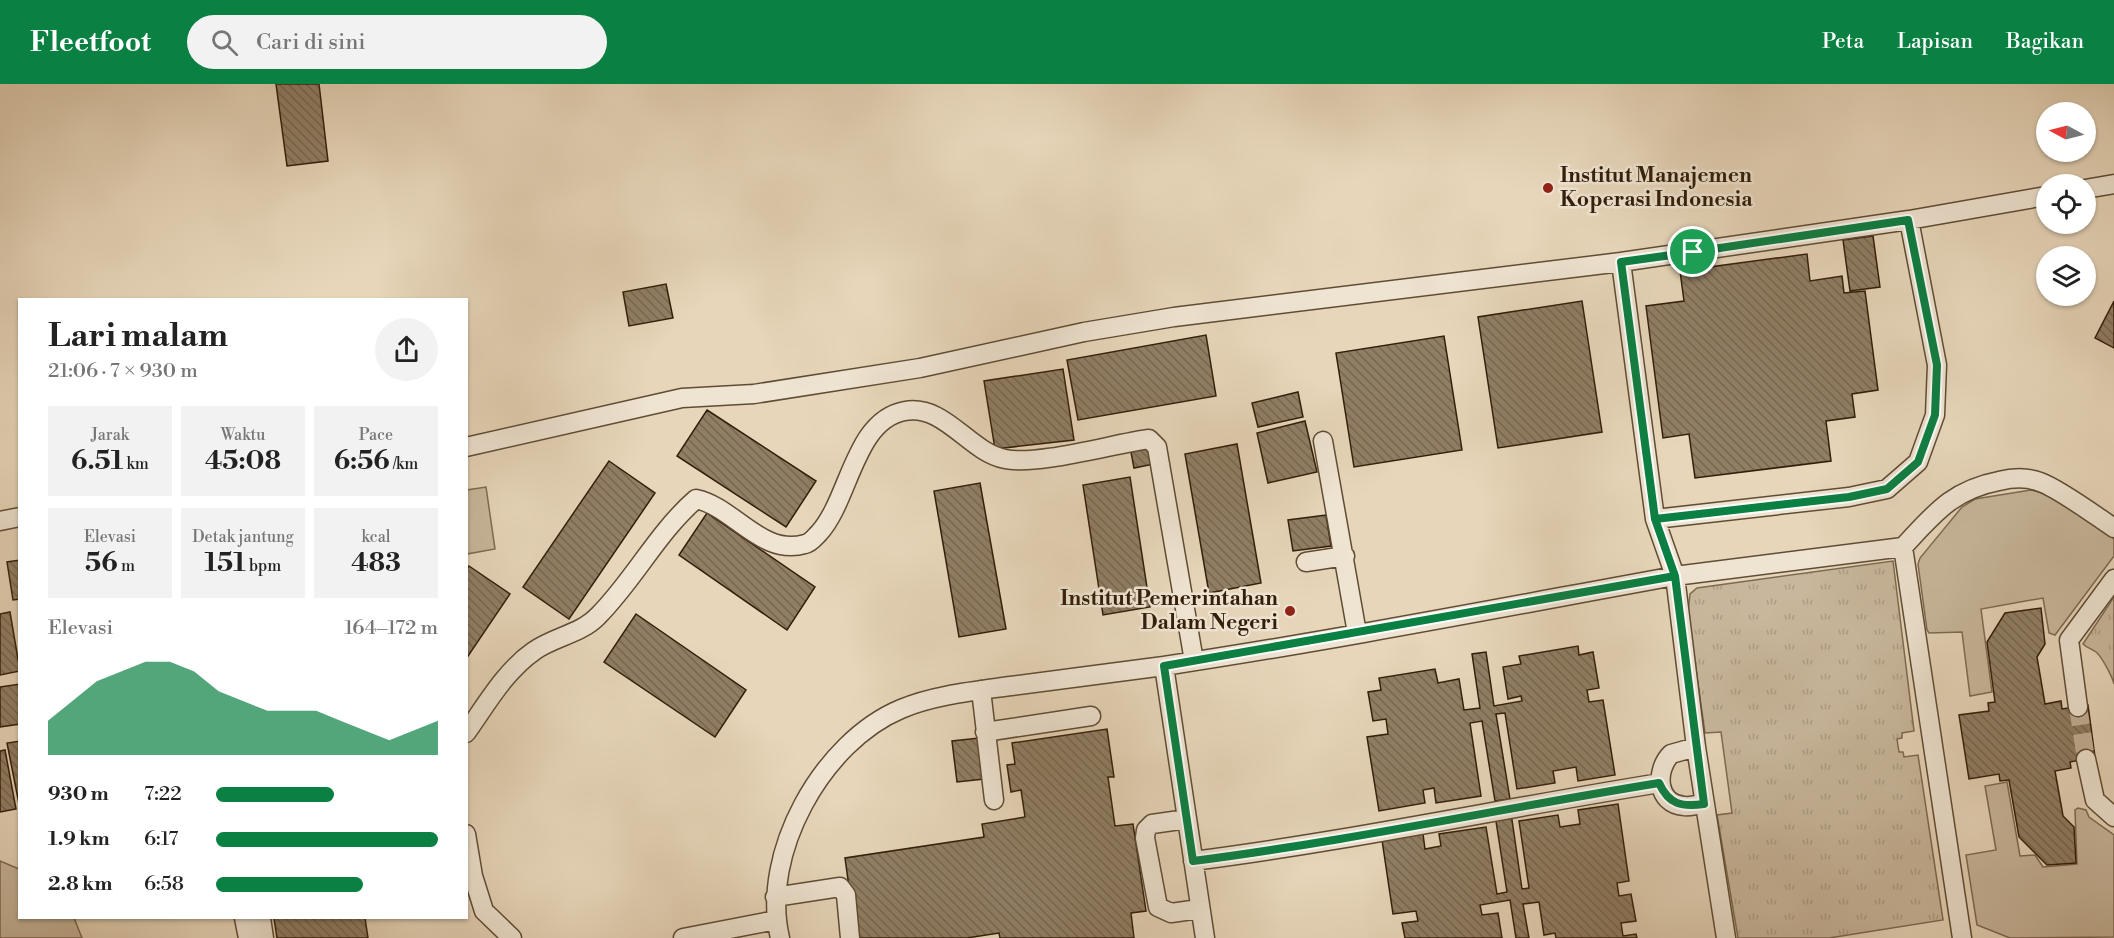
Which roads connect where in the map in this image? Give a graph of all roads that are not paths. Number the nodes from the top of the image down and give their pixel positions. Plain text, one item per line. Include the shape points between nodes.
1 (2114, 184) edge
2 (2096, 187) edge
3 (2036, 198) edge
4 (1908, 220) junction
5 (1621, 262) junction
6 (1323, 441) dead end
7 (468, 447) edge
8 (18, 517) edge
9 (1655, 519) junction
10 (0, 521) edge
11 (2114, 528) edge
12 (1903, 547) junction
13 (1345, 556) junction
14 (1306, 562) dead end
15 (1675, 576) junction
16 (2114, 579) edge
17 (1357, 633) junction
18 (1194, 661) junction
19 (1164, 666) junction
20 (981, 690) junction
21 (2078, 707) tunnel mouth
22 (1091, 716) dead end
23 (468, 730) edge
24 (985, 732) junction
25 (1696, 747) junction
26 (2086, 759) tunnel mouth
27 (1659, 783) junction
28 (994, 800) dead end
29 (1704, 804) junction
30 (2114, 817) edge
31 (1187, 819) junction
32 (468, 846) edge
33 (1193, 861) junction
34 (775, 897) junction
35 (1199, 909) junction
36 (244, 919) edge
37 (261, 919) edge
38 (778, 929) edge
39 (248, 938) edge
40 (264, 938) edge
41 (512, 938) edge
42 (682, 938) edge
43 (850, 938) edge
44 (1205, 938) edge
45 (1726, 938) edge
46 (1962, 938) edge

1 - 2 street
3 - 4 street
4 - 5 street
4 - 9 street via 1937,365 1935,415 1918,462 1887,489 1849,497
5 - 7 street via 1174,317 1084,332 920,368 754,394 682,398
5 - 9 street
6 - 13 street
8 - 10 street
9 - 15 street
11 - 12 street via 2040,482 2012,478 1977,485 1957,495
12 - 15 street
12 - 46 street
13 - 14 street
13 - 17 street
15 - 17 street
15 - 25 street
16 - 21 street via 2069,640
17 - 18 street
18 - 19 street
18 - 23 street via 1154,442 1149,439 1008,460 995,457 934,416 904,411 872,430 828,522 808,544 790,547 761,538 708,501 696,499 657,541 598,617 532,652 500,685
19 - 20 street
19 - 31 street
20 - 24 street
20 - 34 street via 901,709 860,733 826,768 788,834
22 - 24 street
24 - 28 street
25 - 27 street via 1671,754 1659,772
25 - 29 street
26 - 30 street via 2095,800
27 - 29 street via 1676,804
27 - 33 street
29 - 45 street
31 - 33 street
31 - 35 street via 1152,824 1145,838 1158,907 1171,913
32 - 41 street via 484,911
33 - 35 street
34 - 38 street
34 - 43 street via 840,887 846,895
35 - 44 street
36 - 39 street
37 - 40 street
38 - 42 street

